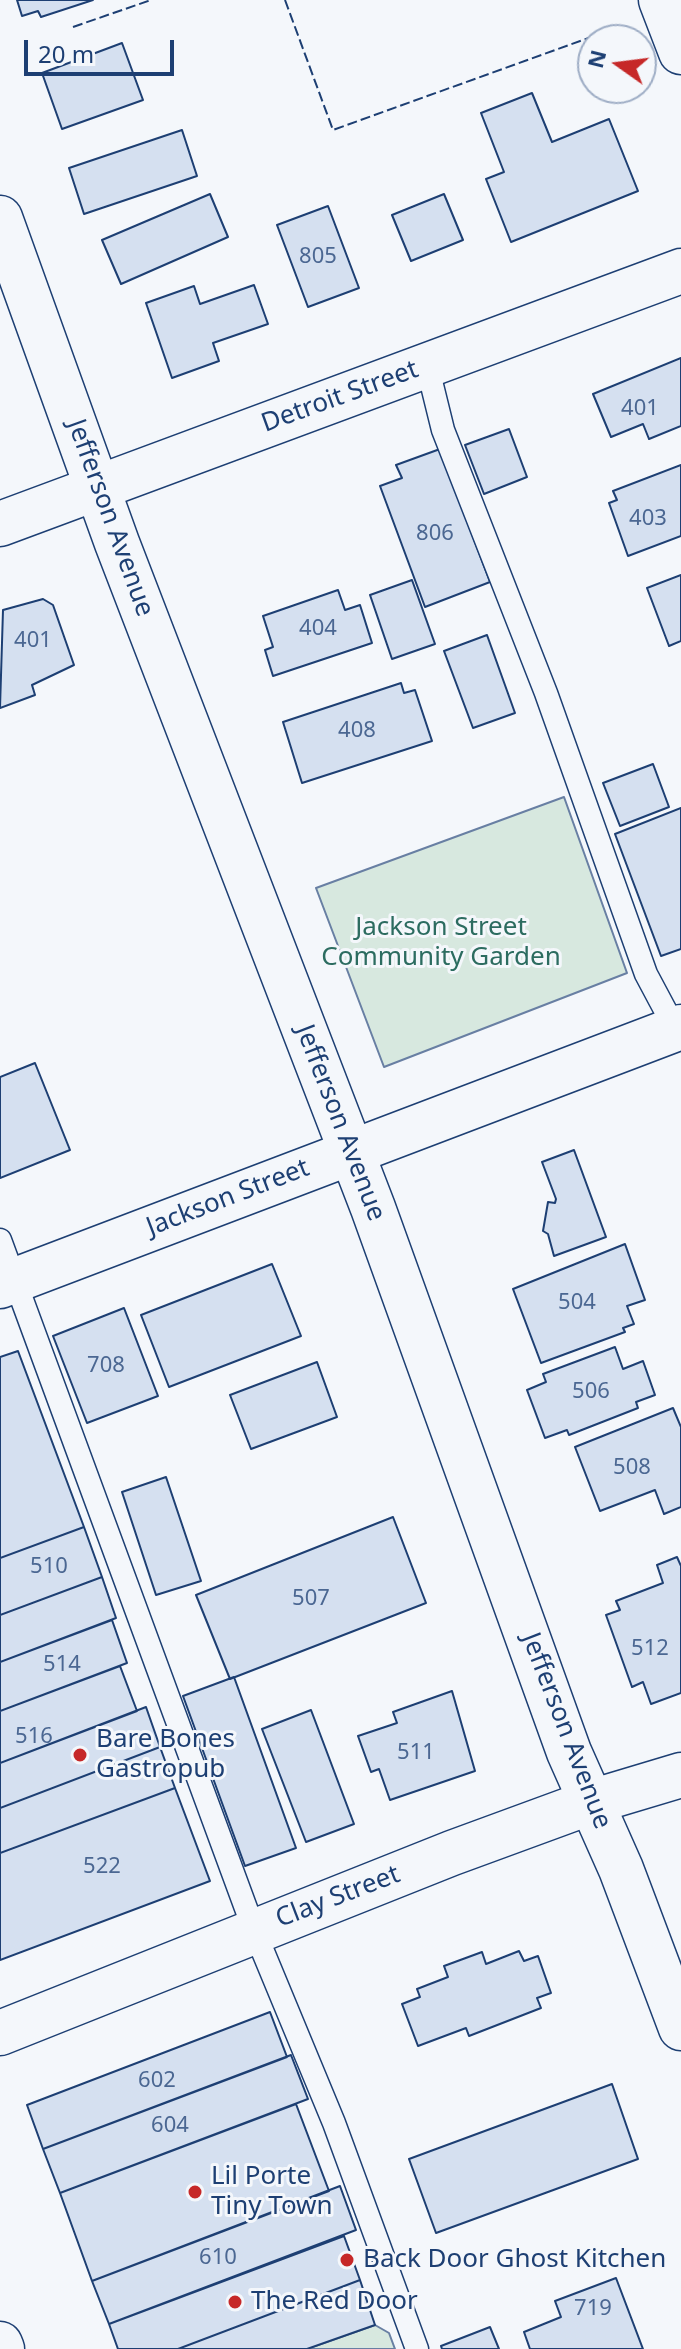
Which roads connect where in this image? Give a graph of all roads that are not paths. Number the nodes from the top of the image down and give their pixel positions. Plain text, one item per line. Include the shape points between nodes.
1 (661, 0) edge
2 (681, 52) edge
3 (0, 218) edge
4 (681, 271) edge
5 (427, 365) junction
6 (99, 487) junction
7 (0, 524) edge
8 (679, 1032) edge
9 (351, 1151) junction
10 (0, 1240) edge
11 (8, 1283) edge
12 (681, 1775) edge
13 (591, 1802) junction
14 (254, 1930) junction
15 (681, 2028) edge
16 (0, 2033) edge
17 (417, 2349) edge

1 - 2 street
3 - 6 street, Jefferson Avenue
4 - 5 street, Detroit Street
5 - 6 street, Detroit Street
5 - 8 lane via 443,430 546,693 646,974
6 - 7 street, Detroit Street
6 - 9 street, Jefferson Avenue
8 - 9 street, Jackson Street
9 - 11 street, Jackson Street
9 - 13 street, Jefferson Avenue
10 - 11 lane
11 - 14 lane
12 - 13 street, Clay Street
13 - 14 street, Clay Street
13 - 15 street, Jefferson Avenue
14 - 16 street, Clay Street
14 - 17 lane via 334,2123

